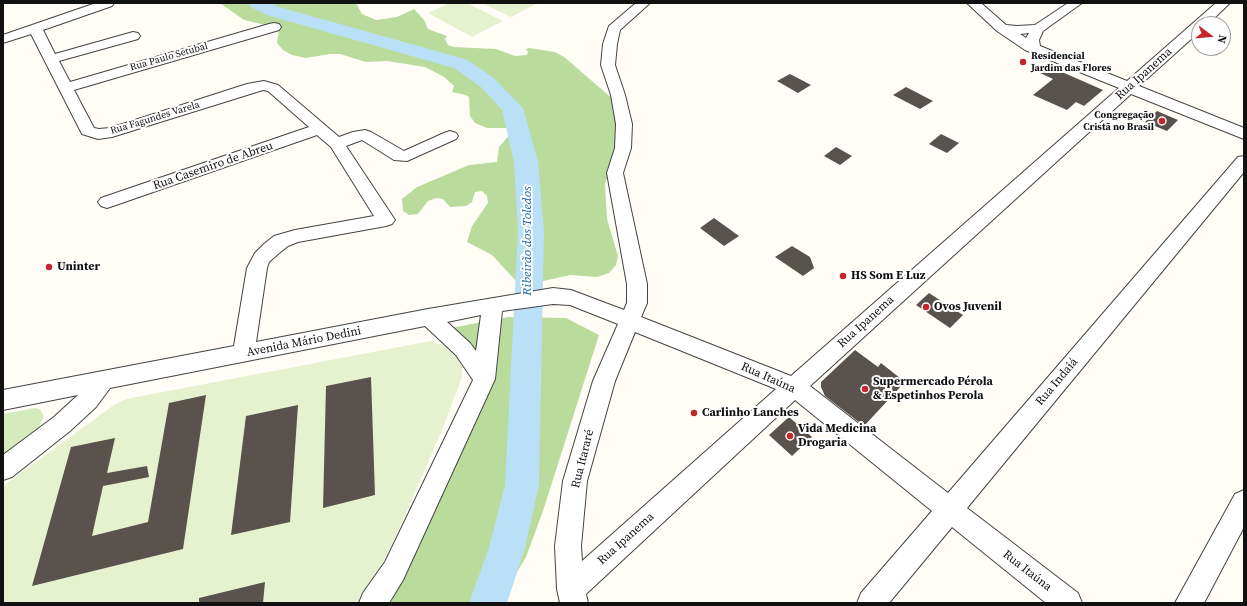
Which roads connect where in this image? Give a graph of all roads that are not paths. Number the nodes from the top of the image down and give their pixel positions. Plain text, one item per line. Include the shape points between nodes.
1 (108, 3) edge
2 (644, 3) edge
3 (974, 3) edge
4 (1076, 3) edge
5 (1224, 3) edge
6 (1209, 16) edge
7 (274, 27) dead end
8 (35, 28) junction
9 (1002, 28) junction
10 (1038, 29) junction
11 (1191, 32) edge
12 (132, 36) dead end
13 (3, 39) edge
14 (1033, 48) junction
15 (52, 59) junction
16 (65, 88) junction
17 (1129, 88) junction
18 (319, 129) junction
19 (1244, 134) edge
20 (450, 136) dead end
21 (337, 144) junction
22 (1244, 161) edge
23 (107, 202) dead end
24 (498, 305) junction
25 (428, 317) junction
26 (630, 321) junction
27 (244, 353) junction
28 (484, 379) junction
29 (104, 380) junction
30 (794, 387) junction
31 (3, 400) edge
32 (3, 469) edge
33 (1244, 502) edge
34 (949, 510) junction
35 (573, 596) edge
36 (373, 603) edge
37 (871, 603) edge
38 (1068, 603) edge
39 (1189, 603) edge

1 - 8 street
2 - 26 street, Rua Itararé via 614,29 608,65 624,124 623,148 615,173 637,284 637,303
3 - 9 street
4 - 10 street
5 - 6 street, Rua Ipanema
7 - 16 street, Rua Paulo Setubal
8 - 13 street
8 - 15 street, Rua Fagundes Varela
9 - 10 street
9 - 14 street
10 - 14 street via 1032,40
11 - 17 street, Rua Ipanema
12 - 15 street
14 - 17 street
15 - 16 street, Rua Fagundes Varela
16 - 18 street, Rua Fagundes Varela via 88,131 98,134 112,132 264,85 273,88
17 - 19 street
17 - 30 street, Rua Ipanema
18 - 21 street
18 - 23 street, Rua Casemiro de Abreu
20 - 21 street via 407,156 400,156 365,134
21 - 27 street via 386,220 295,236 271,248 257,268
22 - 34 street, Rua Indaiá
24 - 25 street, Avenida Mário Dedini
24 - 26 street, Rua Itaúna via 553,296 571,298
24 - 28 street
25 - 27 street, Avenida Mário Dedini
25 - 28 street via 463,349
26 - 30 street, Rua Itaúna
26 - 35 street, Rua Itararé via 604,381 575,481 568,546
27 - 29 street, Avenida Mário Dedini
28 - 36 street via 394,571
29 - 31 street, Avenida Mário Dedini
29 - 32 street via 88,400 62,424
30 - 34 street, Rua Itaúna
30 - 35 street, Rua Ipanema
33 - 39 street
34 - 37 street, Rua Indaiá
34 - 38 street, Rua Itaúna

